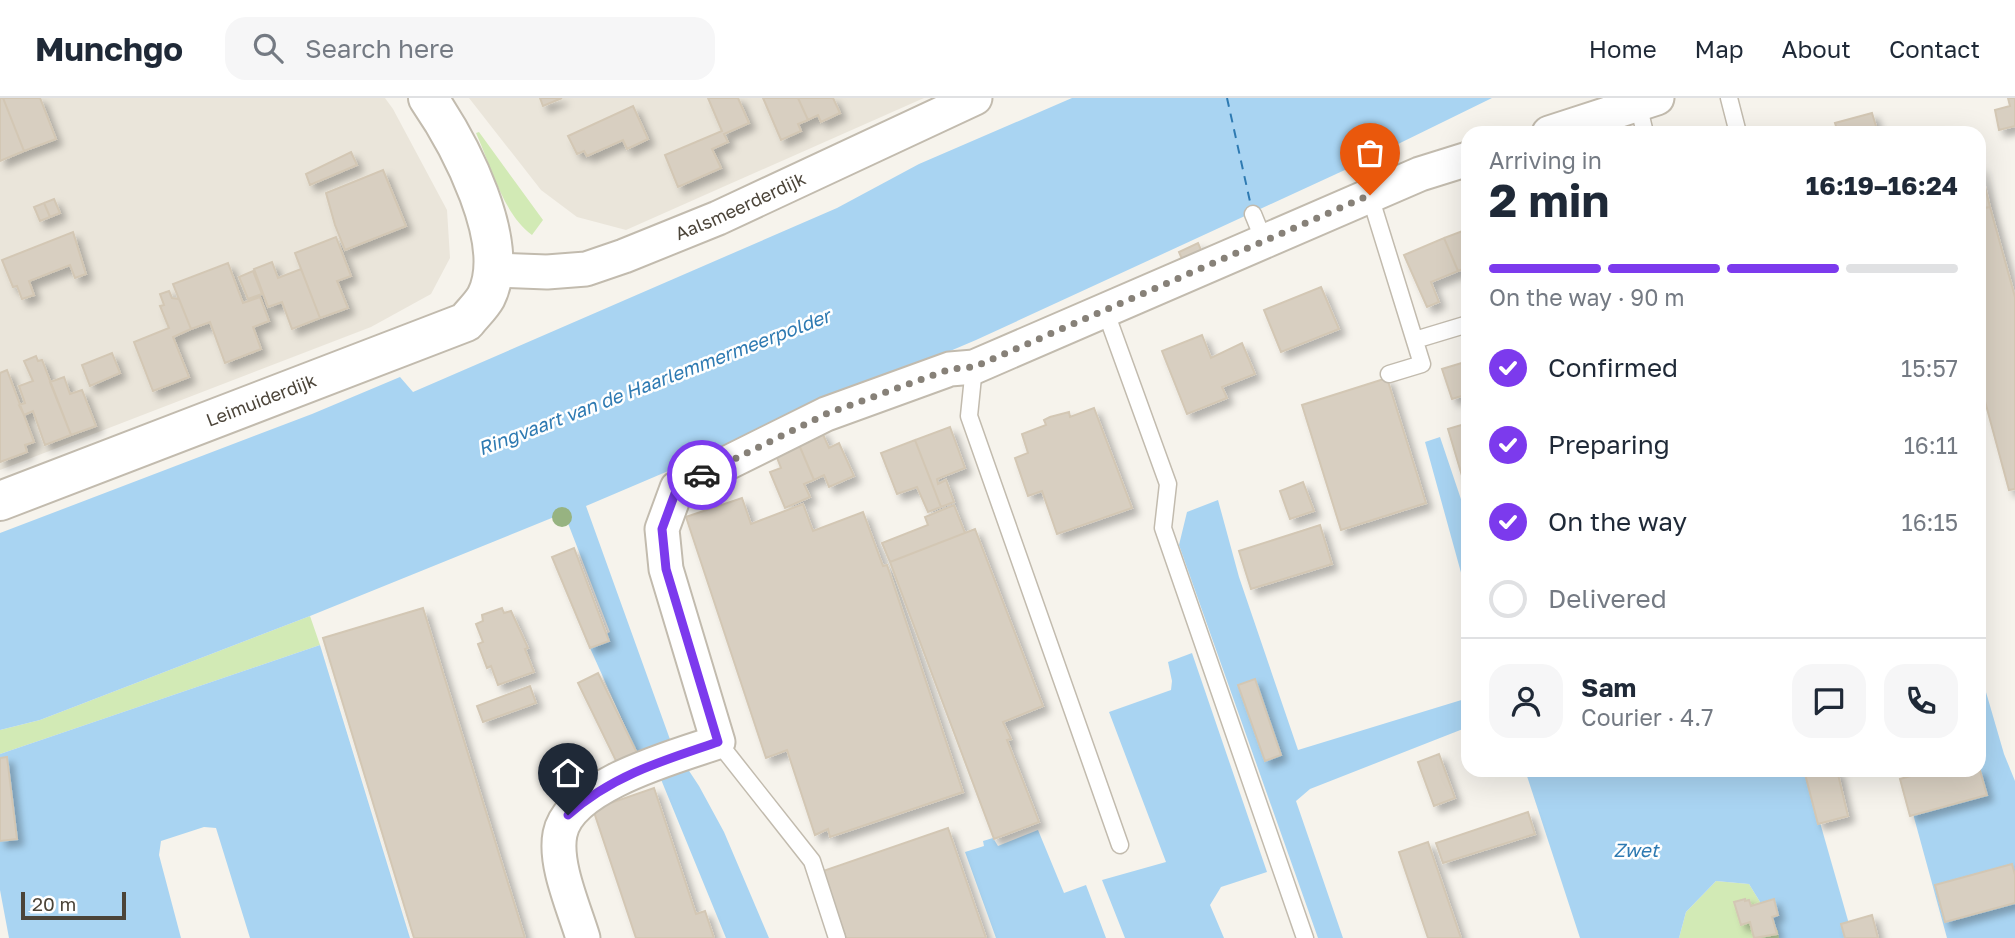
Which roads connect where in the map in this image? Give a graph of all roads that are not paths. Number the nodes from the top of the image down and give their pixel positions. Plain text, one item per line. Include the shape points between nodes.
1 (428, 98) edge
2 (975, 98) edge
3 (1729, 98) edge
4 (1646, 112) edge
5 (1581, 126) edge
6 (1736, 126) edge
7 (1461, 161) edge
8 (1370, 195) junction
9 (494, 271) junction
10 (1105, 310) junction
11 (1461, 326) edge
12 (1415, 340) junction
13 (974, 367) junction
14 (1389, 374) dead end
15 (0, 500) edge
16 (718, 742) junction
17 (1120, 845) dead end
18 (583, 938) edge
19 (837, 938) edge
20 (1305, 938) edge

1 - 9 street via 481,198 493,236
2 - 9 street, Aalsmeerderdijk via 718,218 624,256 586,269
3 - 6 lane
4 - 5 street
7 - 8 street
8 - 10 street via 1258,227
8 - 12 lane
9 - 15 street, Leimuiderdijk via 486,298 466,322
10 - 13 street
10 - 20 lane via 1168,484 1163,528
11 - 12 lane
12 - 14 lane via 1422,365
13 - 16 street via 950,369 826,414 677,488 662,529 666,569
13 - 17 lane via 969,416
16 - 18 street via 605,786 568,815 560,833 559,859
16 - 19 lane via 813,861

